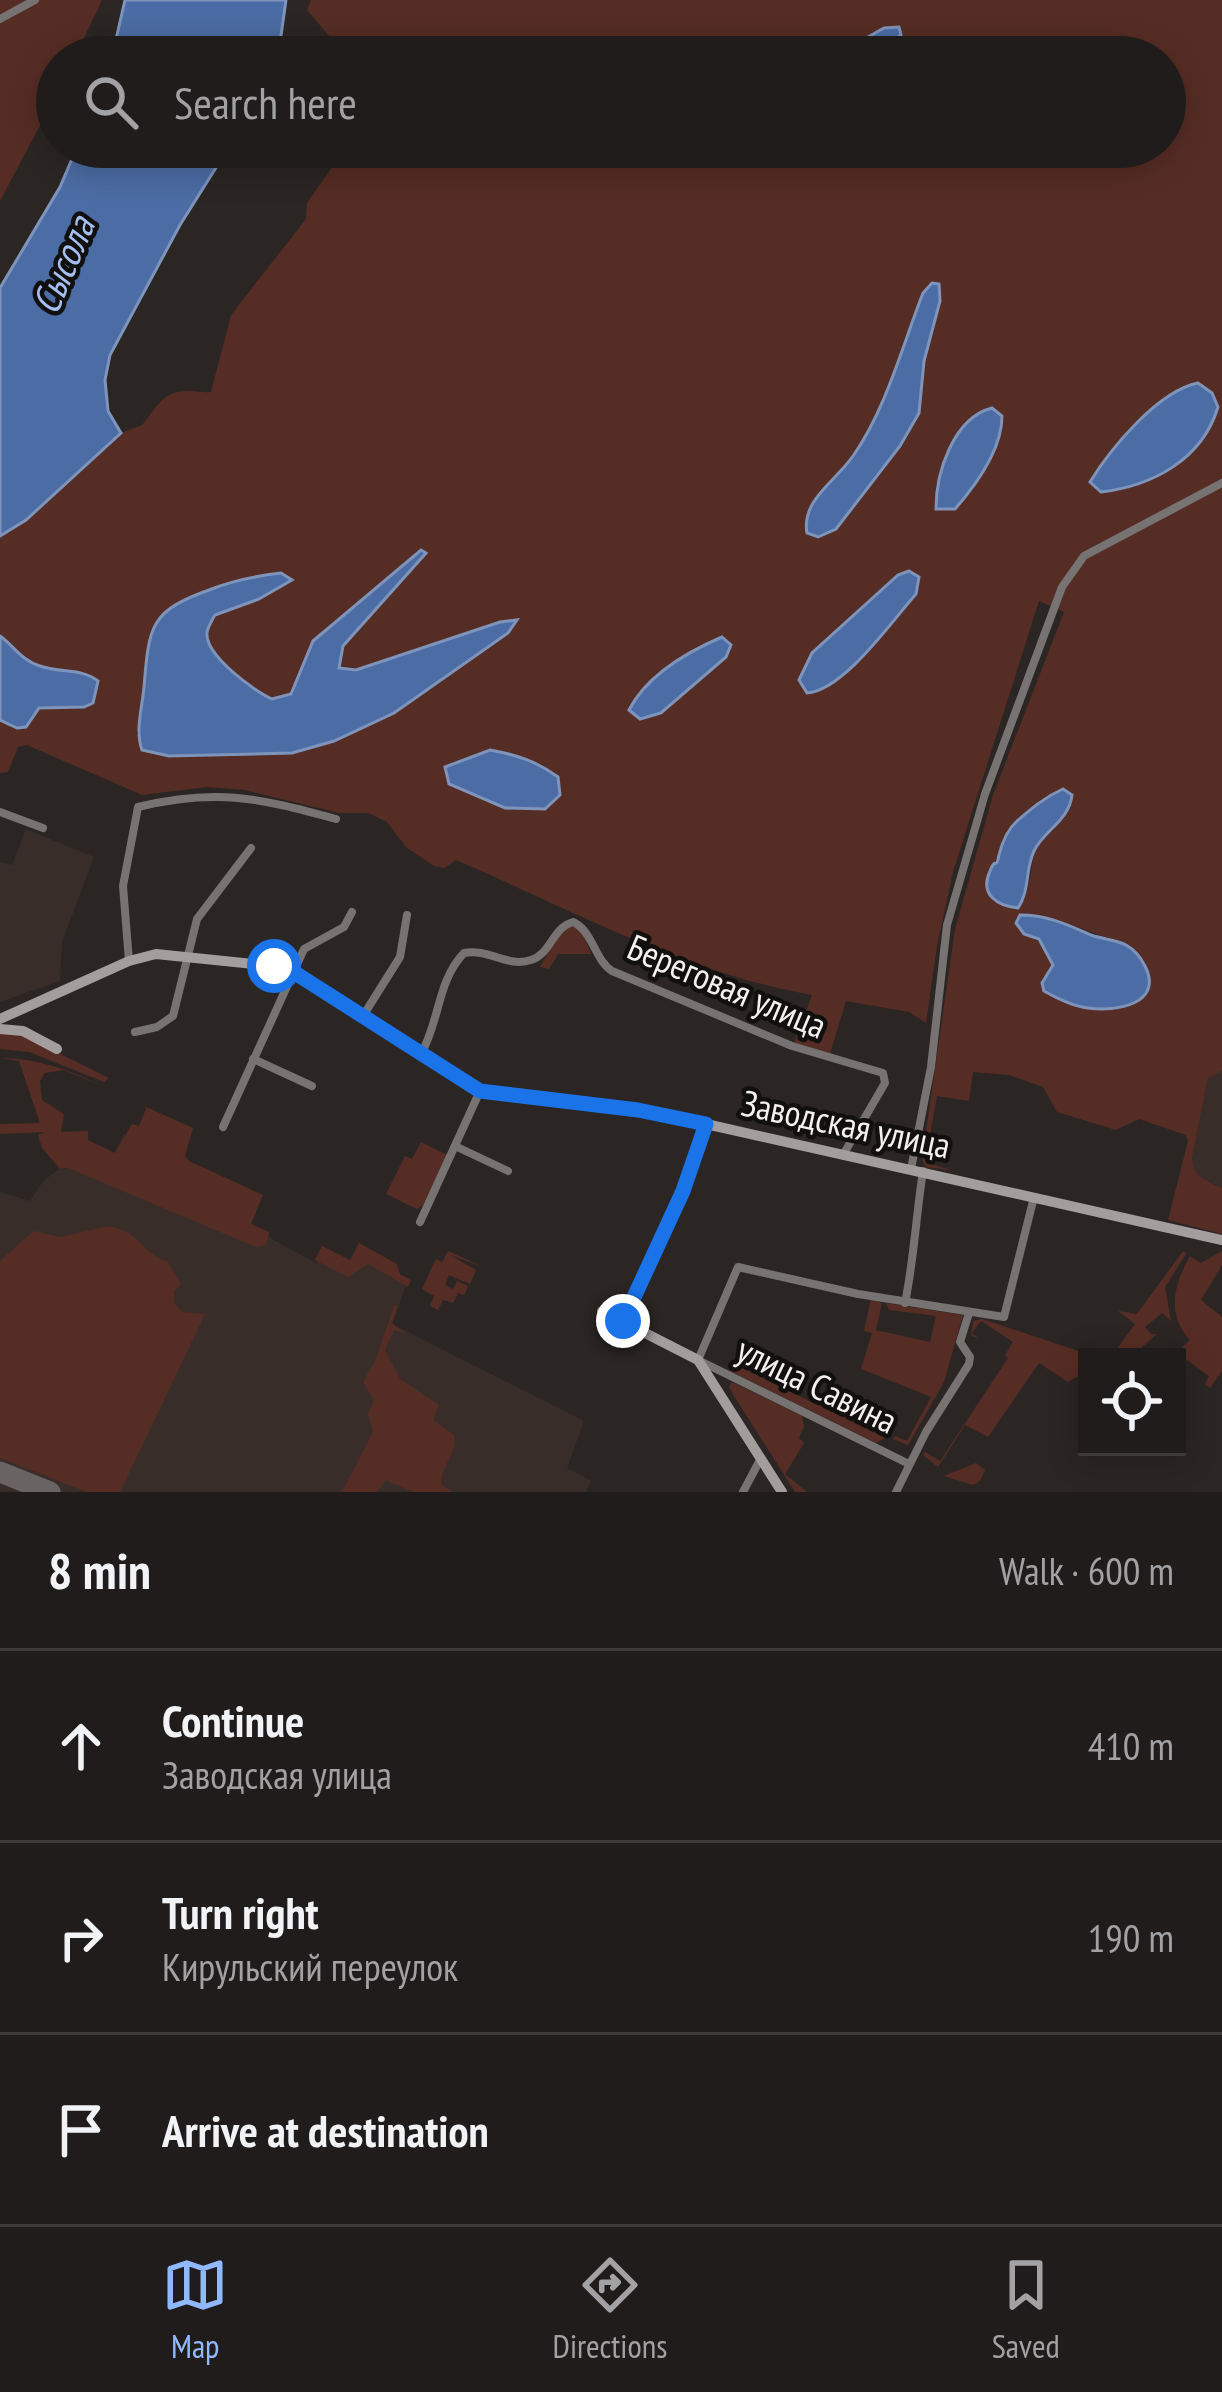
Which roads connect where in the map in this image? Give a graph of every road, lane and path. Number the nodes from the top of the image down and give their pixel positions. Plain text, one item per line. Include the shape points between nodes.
1 (34, 0) edge
2 (0, 19) edge
3 (1222, 483) edge
4 (0, 812) edge
5 (336, 819) dead end
6 (43, 828) dead end
7 (250, 848) dead end
8 (352, 912) dead end
9 (407, 915) dead end
10 (186, 956) junction
11 (129, 961) junction
12 (292, 971) junction
13 (363, 1016) junction
14 (0, 1019) edge
15 (0, 1029) edge
16 (135, 1032) dead end
17 (57, 1049) dead end
18 (421, 1054) junction
19 (253, 1059) junction
20 (312, 1086) dead end
21 (480, 1091) junction
22 (706, 1124) junction
23 (223, 1127) dead end
24 (455, 1145) junction
25 (843, 1155) junction
26 (917, 1170) junction
27 (508, 1171) dead end
28 (1035, 1196) junction
29 (420, 1222) dead end
30 (1222, 1240) edge
31 (905, 1303) junction
32 (602, 1311) dead end
33 (969, 1313) junction
34 (623, 1321) junction
35 (698, 1360) junction
36 (761, 1459) junction
37 (909, 1464) junction
38 (743, 1492) edge
39 (782, 1492) edge
40 (896, 1492) edge

1 - 2 street
3 - 26 street via 1084,556 1061,587 947,925
4 - 6 street
5 - 11 street via 241,796 138,807 122,897
7 - 10 street via 197,919
8 - 12 street via 344,927 304,949
9 - 13 street via 400,957
10 - 11 street, Заводская улица
10 - 12 street, Заводская улица
10 - 16 street via 172,1016
11 - 14 street, Заводская улица
12 - 13 street, Заводская улица
12 - 19 street
13 - 18 street, Заводская улица
15 - 17 street
18 - 21 street, Заводская улица
18 - 25 street, Береговая улица via 464,952 531,960 573,922 612,971 793,1046 883,1072 885,1082
19 - 20 street
19 - 23 street
21 - 22 street, Заводская улица
21 - 24 street
22 - 25 street, Заводская улица
22 - 34 street
24 - 27 street
24 - 29 street
25 - 26 street, Заводская улица
26 - 28 street, Заводская улица
26 - 31 street
28 - 30 street, Заводская улица
28 - 33 street via 1004,1318
31 - 33 street
31 - 35 street via 737,1267
32 - 34 street, улица Савина
33 - 37 street via 960,1342 969,1364
34 - 35 street, улица Савина
35 - 36 street, улица Савина
35 - 37 street, улица Савина
36 - 38 street
36 - 39 street, улица Савина
37 - 40 street

